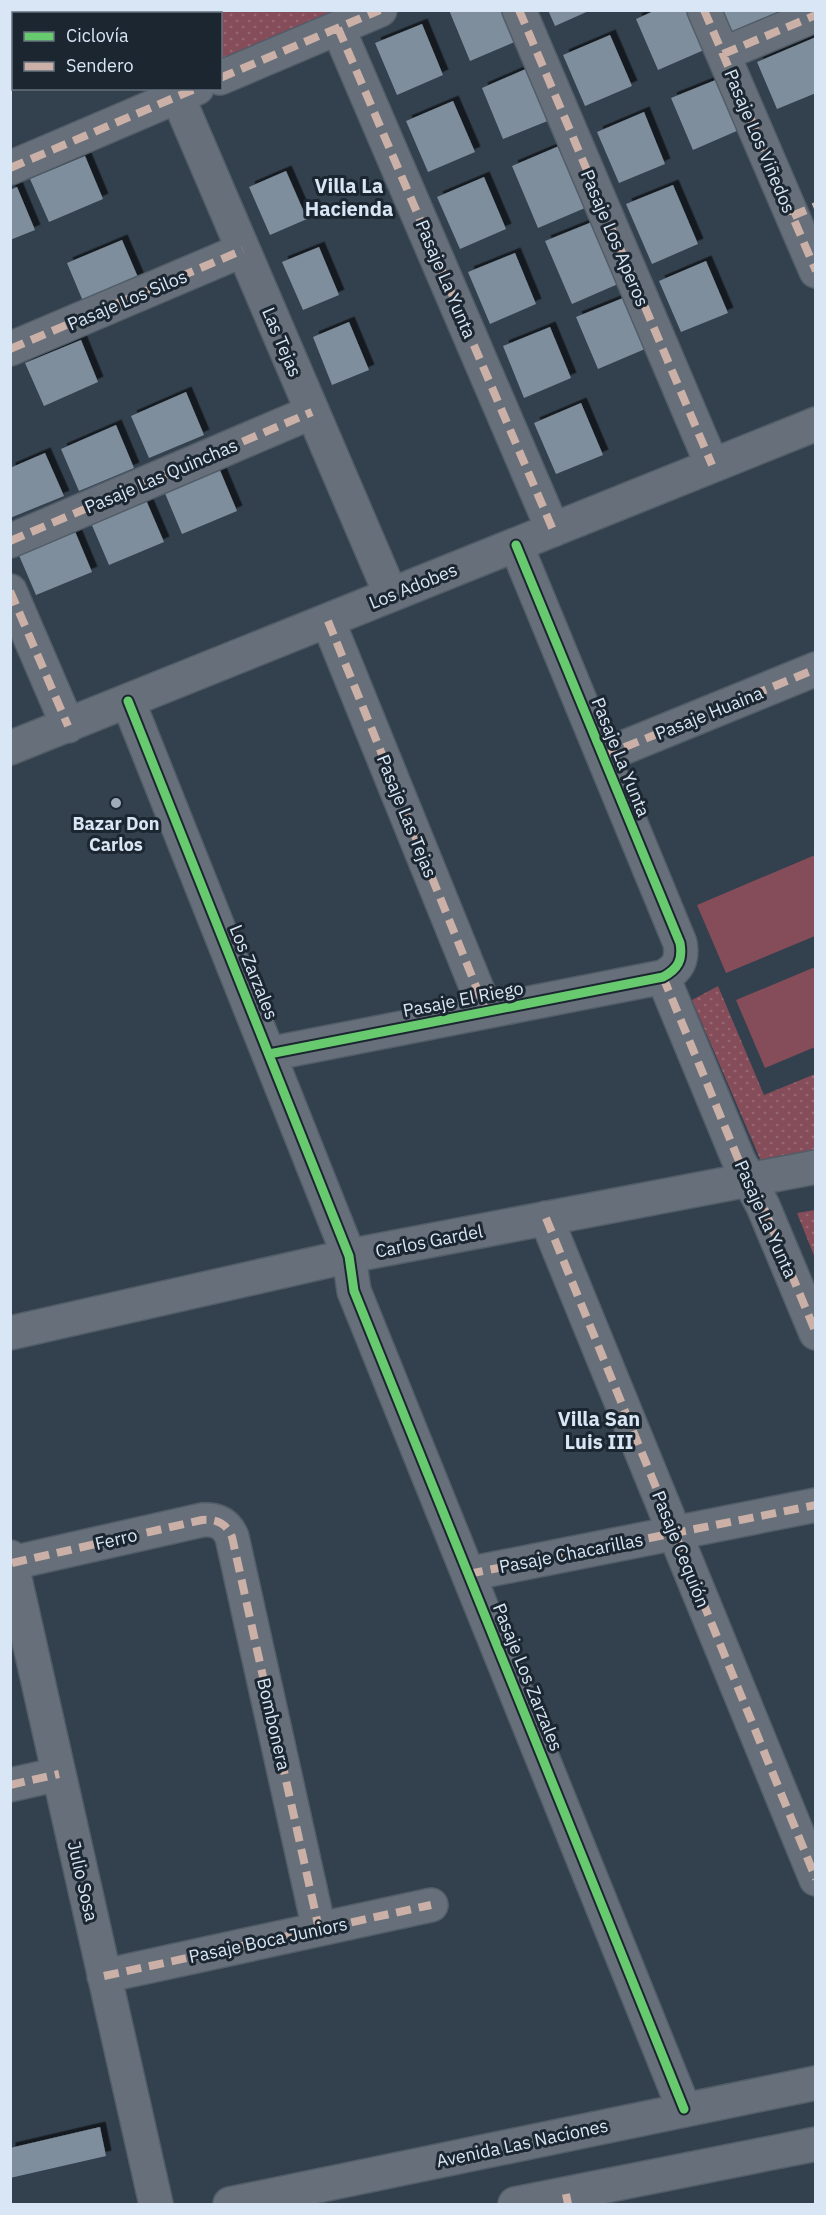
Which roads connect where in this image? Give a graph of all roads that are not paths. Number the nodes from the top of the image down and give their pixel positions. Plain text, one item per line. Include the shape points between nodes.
1 (380, 10) edge
2 (519, 10) edge
3 (704, 10) edge
4 (816, 15) edge
5 (338, 28) junction
6 (723, 54) junction
7 (222, 77) edge
8 (183, 91) edge
9 (11, 167) edge
10 (804, 211) edge
11 (243, 250) junction
12 (816, 271) edge
13 (10, 349) edge
14 (312, 412) junction
15 (816, 424) edge
16 (712, 465) junction
17 (553, 530) junction
18 (10, 541) edge
19 (516, 545) junction
20 (10, 591) edge
21 (391, 595) junction
22 (328, 621) junction
23 (816, 669) edge
24 (128, 701) junction
25 (68, 726) junction
26 (10, 748) edge
27 (603, 756) junction
28 (663, 977) junction
29 (486, 1011) junction
30 (269, 1054) junction
31 (816, 1167) edge
32 (749, 1180) junction
33 (546, 1218) junction
34 (348, 1256) junction
35 (10, 1333) edge
36 (816, 1333) edge
37 (816, 1505) edge
38 (221, 1522) joint
39 (674, 1533) junction
40 (11, 1560) edge
41 (468, 1574) junction
42 (59, 1774) junction
43 (10, 1785) edge
44 (816, 1879) edge
45 (431, 1905) dead end
46 (319, 1929) junction
47 (104, 1976) junction
48 (816, 2083) edge
49 (684, 2109) junction
50 (816, 2144) edge
51 (567, 2199) edge
52 (156, 2205) edge
53 (230, 2205) edge
54 (515, 2205) edge

1 - 5 street
2 - 16 street, Pasaje Los Aperos
3 - 6 street, Pasaje Los Viñedos
4 - 6 street
5 - 7 street
5 - 17 street, Pasaje La Yunta
6 - 10 street, Pasaje Los Viñedos
8 - 9 street
8 - 11 street, Las Tejas
10 - 12 street, Pasaje Los Viñedos
11 - 13 street, Pasaje Los Silos
11 - 14 street, Las Tejas
14 - 18 street, Pasaje Las Quinchas
14 - 21 street, Las Tejas
15 - 16 street, Los Adobes
16 - 17 street, Los Adobes
17 - 19 street, Los Adobes
19 - 21 street, Los Adobes
19 - 27 street, Pasaje La Yunta
20 - 25 street
21 - 22 street, Los Adobes
22 - 24 street, Los Adobes
22 - 29 street, Pasaje Las Tejas
23 - 27 street, Pasaje Huaina
24 - 25 street, Los Adobes
24 - 30 street, Los Zarzales
25 - 26 street, Los Adobes
27 - 28 street, Pasaje La Yunta via 680,943 679,964
28 - 29 street, Pasaje El Riego
28 - 32 street, Pasaje La Yunta
29 - 30 street, Pasaje El Riego
30 - 34 street, Los Zarzales
31 - 32 street, Carlos Gardel
32 - 33 street, Carlos Gardel
32 - 36 street, Pasaje La Yunta
33 - 34 street, Carlos Gardel
33 - 39 street, Pasaje Cequión
34 - 35 street, Carlos Gardel
34 - 41 street, Pasaje Los Zarzales via 354,1291
37 - 39 street, Pasaje Chacarillas
38 - 40 street, Ferro via 202,1520
38 - 46 street, Bombonera via 232,1538
39 - 41 street, Pasaje Chacarillas
39 - 44 street, Pasaje Cequión
40 - 42 street, Julio Sosa
41 - 49 street, Pasaje Los Zarzales
42 - 43 street
42 - 47 street, Julio Sosa
45 - 46 street, Pasaje Boca Juniors
46 - 47 street, Pasaje Boca Juniors
47 - 52 street, Julio Sosa
48 - 49 street, Avenida Las Naciones
49 - 53 street, Avenida Las Naciones
50 - 51 street
51 - 54 street

